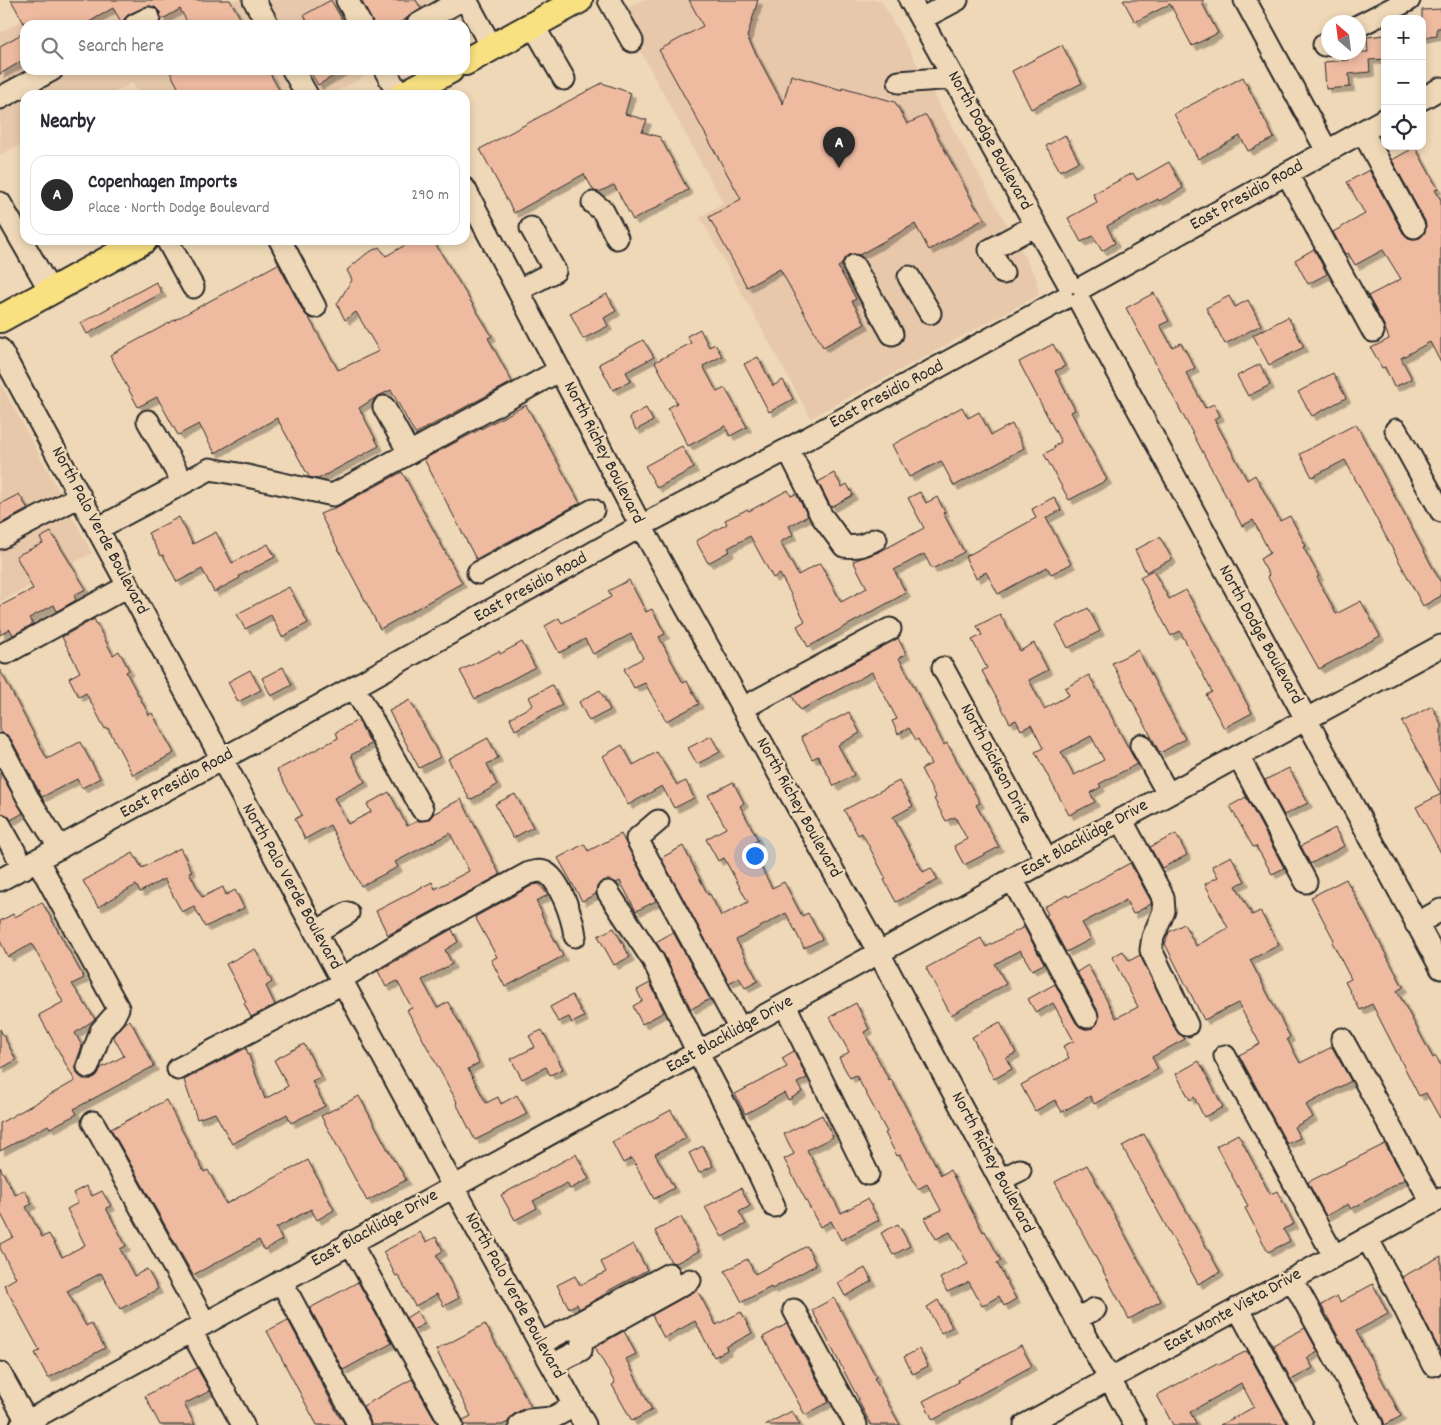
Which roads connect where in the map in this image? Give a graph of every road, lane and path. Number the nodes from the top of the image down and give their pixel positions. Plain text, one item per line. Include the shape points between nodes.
1 (254, 0) edge
2 (347, 0) edge
3 (461, 0) edge
4 (466, 0) edge
5 (579, 0) edge
6 (609, 0) edge
7 (910, 0) edge
8 (957, 0) edge
9 (1245, 0) edge
10 (1409, 0) edge
11 (921, 19) junction
12 (265, 20) edge
13 (358, 20) edge
14 (426, 20) edge
15 (1366, 22) edge
16 (533, 25) junction
17 (632, 41) dead end
18 (492, 48) junction
19 (470, 60) edge
20 (43, 75) edge
21 (296, 75) edge
22 (391, 75) edge
23 (441, 75) edge
24 (564, 78) dead end
25 (954, 78) junction
26 (899, 82) dead end
27 (1441, 88) edge
28 (304, 90) edge
29 (404, 90) edge
30 (415, 90) edge
31 (1426, 96) edge
32 (0, 98) edge
33 (1381, 121) edge
34 (1363, 132) junction
35 (1327, 151) junction
36 (1287, 174) junction
37 (470, 198) edge
38 (0, 203) edge
39 (593, 203) dead end
40 (1036, 225) junction
41 (1414, 227) dead end
42 (531, 228) dead end
43 (617, 238) dead end
44 (20, 239) edge
45 (24, 245) edge
46 (135, 245) edge
47 (170, 245) edge
48 (283, 245) edge
49 (854, 266) dead end
50 (1003, 273) dead end
51 (910, 277) dead end
52 (193, 287) dead end
53 (519, 290) junction
54 (50, 292) junction
55 (1074, 293) junction
56 (315, 307) dead end
57 (930, 313) dead end
58 (0, 319) edge
59 (1373, 331) dead end
60 (892, 334) dead end
61 (0, 349) edge
62 (560, 370) junction
63 (6, 375) edge
64 (384, 407) dead end
65 (148, 421) dead end
66 (1396, 430) dead end
67 (788, 449) junction
68 (409, 453) junction
69 (183, 483) junction
70 (80, 496) junction
71 (593, 510) dead end
72 (1441, 511) edge
73 (641, 526) junction
74 (97, 529) junction
75 (0, 538) edge
76 (876, 539) dead end
77 (478, 573) dead end
78 (128, 586) junction
79 (890, 629) dead end
80 (1441, 646) edge
81 (6, 653) dead end
82 (943, 668) dead end
83 (354, 687) junction
84 (743, 708) junction
85 (1306, 719) junction
86 (0, 745) edge
87 (1141, 745) dead end
88 (1238, 756) junction
89 (222, 759) junction
90 (1168, 794) junction
91 (422, 809) dead end
92 (1121, 820) junction
93 (658, 821) dead end
94 (0, 825) edge
95 (60, 848) junction
96 (1046, 860) junction
97 (31, 864) junction
98 (1012, 879) junction
99 (0, 880) edge
100 (1306, 882) dead end
101 (608, 892) dead end
102 (1441, 910) edge
103 (348, 912) dead end
104 (1416, 924) junction
105 (316, 932) junction
106 (575, 936) dead end
107 (879, 953) junction
108 (1441, 968) edge
109 (342, 981) junction
110 (785, 1005) junction
111 (1086, 1017) dead end
112 (1187, 1025) dead end
113 (740, 1029) junction
114 (1342, 1039) dead end
115 (698, 1053) junction
116 (1225, 1056) dead end
117 (88, 1067) dead end
118 (178, 1069) dead end
119 (93, 1122) dead end
120 (1020, 1170) dead end
121 (868, 1174) dead end
122 (1000, 1180) junction
123 (453, 1186) junction
124 (1436, 1200) edge
125 (774, 1206) dead end
126 (1367, 1238) junction
127 (350, 1242) junction
128 (1334, 1256) junction
129 (669, 1274) dead end
130 (1292, 1279) junction
131 (690, 1280) dead end
132 (281, 1281) junction
133 (1095, 1308) dead end
134 (1238, 1308) junction
135 (794, 1310) dead end
136 (1076, 1319) junction
137 (198, 1327) junction
138 (540, 1344) junction
139 (552, 1365) junction
140 (1433, 1365) dead end
141 (0, 1373) edge
142 (1110, 1379) junction
143 (574, 1406) junction
144 (26, 1424) edge
145 (243, 1425) edge
146 (359, 1425) edge
147 (452, 1425) edge
148 (520, 1425) edge
149 (585, 1425) edge
150 (856, 1425) edge
151 (1025, 1425) edge
152 (1135, 1425) edge
153 (1302, 1425) edge
154 (1372, 1425) edge

1 - 12 street
2 - 13 street
3 - 14 street
4 - 18 street
5 - 16 main road
6 - 17 street
7 - 11 street, North Dodge Boulevard
8 - 11 street
9 - 35 street
10 - 15 street
11 - 25 street, North Dodge Boulevard
16 - 18 main road
16 - 24 street
18 - 19 main road
20 - 32 street
21 - 28 street
22 - 29 street
23 - 30 main road
25 - 26 street
25 - 40 street, North Dodge Boulevard
27 - 31 street
33 - 34 street, East Presidio Road
34 - 35 street, East Presidio Road
34 - 41 street
35 - 36 street, East Presidio Road
36 - 55 street, East Presidio Road
36 - 59 street
37 - 53 street, North Richey Boulevard
38 - 44 street
39 - 43 street via 603,211
40 - 50 street via 986,243
40 - 55 street, North Dodge Boulevard
42 - 53 street via 554,271
45 - 54 street
46 - 54 main road
47 - 52 street
48 - 56 street
49 - 60 street
51 - 57 street
53 - 62 street, North Richey Boulevard
54 - 58 main road
55 - 67 street, East Presidio Road
55 - 85 street, North Dodge Boulevard
61 - 63 street, North Palo Verde Boulevard
62 - 68 street
62 - 73 street, North Richey Boulevard
63 - 70 street, North Palo Verde Boulevard
64 - 68 street
65 - 69 street
66 - 72 street
67 - 73 street, East Presidio Road
67 - 76 street via 820,515 844,546 865,545
68 - 69 street via 333,495 210,469
69 - 74 street
70 - 74 street, North Palo Verde Boulevard
70 - 75 street
71 - 77 street
73 - 83 street, East Presidio Road
73 - 84 street, North Richey Boulevard
74 - 78 street, North Palo Verde Boulevard
78 - 81 street
78 - 89 street, North Palo Verde Boulevard
79 - 84 street
80 - 85 street, East Blacklidge Drive
82 - 96 street, North Dickson Drive
83 - 89 street, East Presidio Road
83 - 91 street
84 - 107 street, North Richey Boulevard
85 - 88 street, East Blacklidge Drive
85 - 104 street, North Dodge Boulevard
86 - 95 street
87 - 90 street
88 - 90 street, East Blacklidge Drive
88 - 100 street
89 - 95 street, East Presidio Road
89 - 105 street, North Palo Verde Boulevard
90 - 92 street, East Blacklidge Drive
92 - 96 street, East Blacklidge Drive
92 - 112 street via 1163,897 1164,911 1151,950
93 - 113 street via 637,839
94 - 97 street
95 - 97 street, East Presidio Road
96 - 98 street, East Blacklidge Drive
97 - 99 street, East Presidio Road
97 - 117 street via 118,1008 102,1031
98 - 107 street, East Blacklidge Drive
98 - 111 street
101 - 115 street via 653,960
102 - 104 street
103 - 105 street
104 - 108 street, North Dodge Boulevard
105 - 109 street, North Palo Verde Boulevard
106 - 109 street via 573,921 551,875 542,871 529,873 395,946
107 - 110 street, East Blacklidge Drive
107 - 122 street, North Richey Boulevard
109 - 118 street
109 - 123 street, North Palo Verde Boulevard
110 - 113 street, East Blacklidge Drive
110 - 121 street
113 - 115 street, East Blacklidge Drive
114 - 124 street
115 - 123 street, East Blacklidge Drive
115 - 125 street via 744,1139
116 - 128 street
119 - 137 street
120 - 122 street
122 - 136 street, North Richey Boulevard
123 - 127 street, East Blacklidge Drive
123 - 138 street, North Palo Verde Boulevard
124 - 126 street, East Monte Vista Drive
126 - 128 street, East Monte Vista Drive
126 - 140 street
127 - 132 street, East Blacklidge Drive
127 - 147 street
128 - 130 street, East Monte Vista Drive
129 - 138 street
130 - 134 street, East Monte Vista Drive
130 - 154 street
131 - 139 street via 582,1340 581,1350
132 - 137 street, East Blacklidge Drive
132 - 146 street
133 - 136 street
134 - 142 street, East Monte Vista Drive
134 - 153 street
135 - 150 street
136 - 142 street, North Richey Boulevard
137 - 144 street, East Blacklidge Drive
137 - 145 street
138 - 139 street, North Palo Verde Boulevard
139 - 143 street, North Palo Verde Boulevard
141 - 144 street
142 - 151 street, East Monte Vista Drive
142 - 152 street, North Richey Boulevard
143 - 148 street via 552,1418 529,1420
143 - 149 street, North Palo Verde Boulevard

